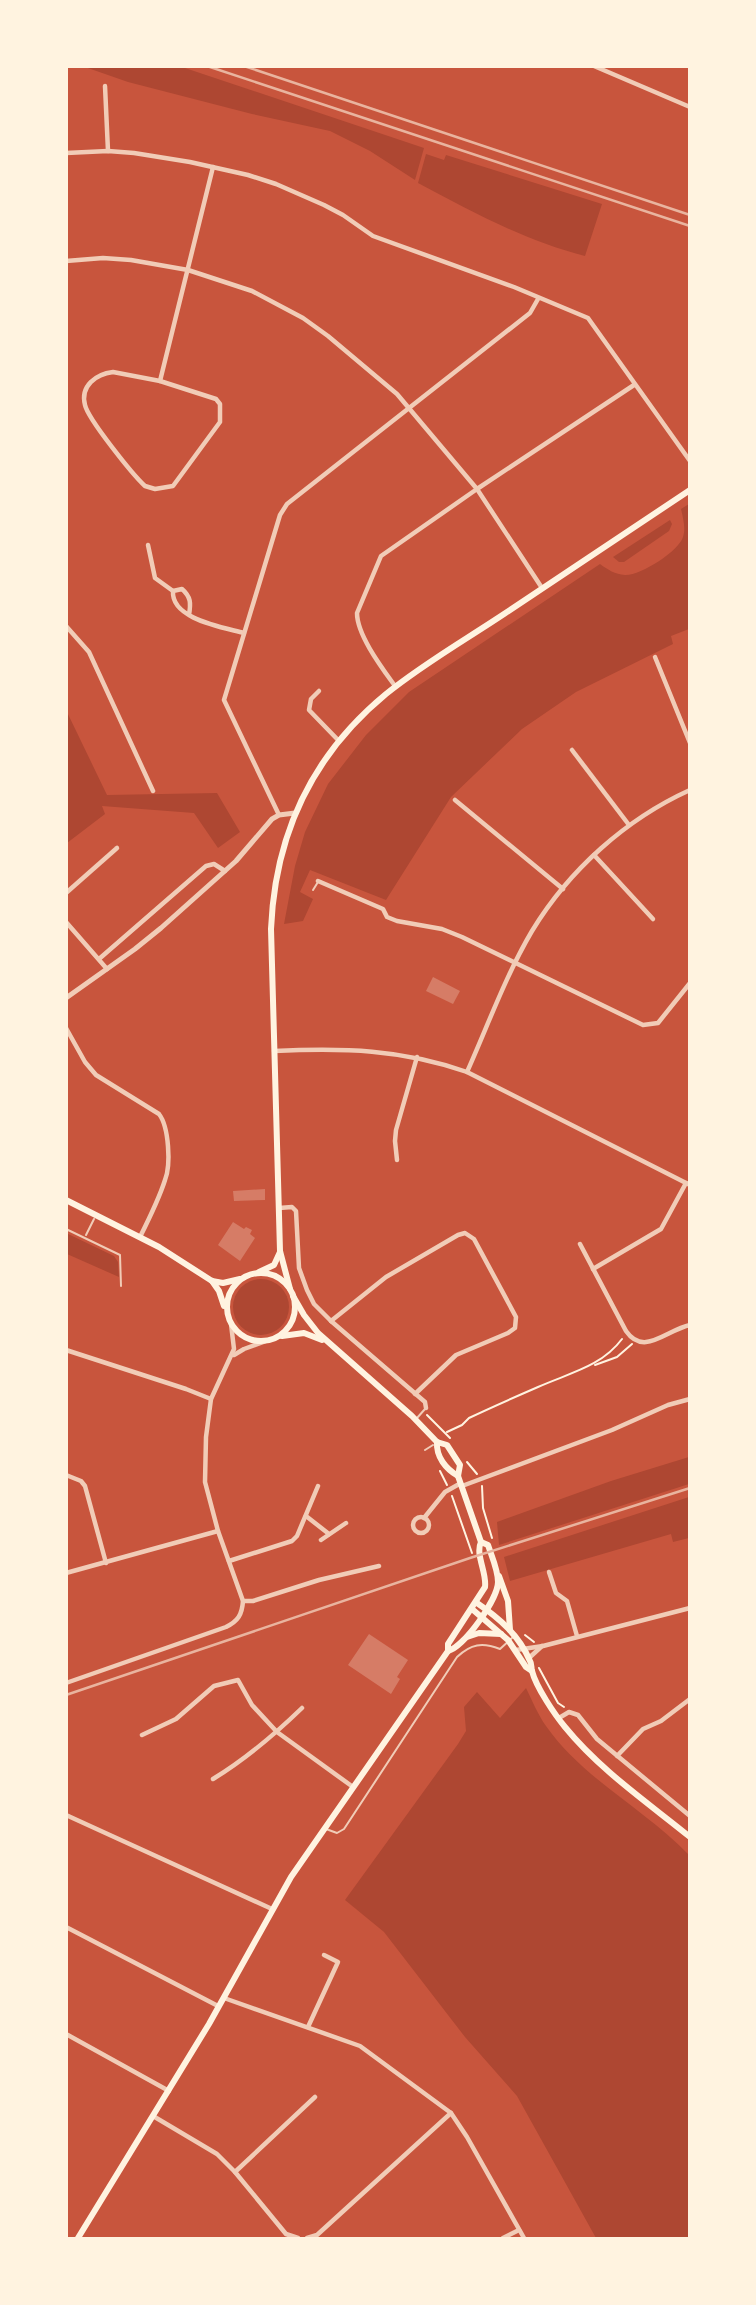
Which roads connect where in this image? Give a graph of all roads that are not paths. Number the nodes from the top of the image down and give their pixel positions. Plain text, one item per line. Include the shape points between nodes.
1 (594, 66) edge
2 (106, 86) dead end
3 (690, 107) edge
4 (108, 151) junction
5 (66, 153) edge
6 (213, 167) junction
7 (66, 261) edge
8 (188, 271) junction
9 (538, 299) junction
10 (160, 381) junction
11 (634, 385) junction
12 (409, 408) junction
13 (690, 461) edge
14 (477, 489) junction
15 (690, 490) edge
16 (148, 545) dead end
17 (542, 589) junction
18 (173, 591) junction
19 (189, 615) junction
20 (66, 626) edge
21 (244, 633) junction
22 (654, 657) dead end
23 (396, 687) junction
24 (319, 691) dead end
25 (340, 742) junction
26 (690, 743) edge
27 (572, 750) dead end
28 (690, 790) edge
29 (153, 791) dead end
30 (454, 800) dead end
31 (295, 813) junction
32 (279, 815) junction
33 (629, 825) junction
34 (117, 848) dead end
35 (594, 855) junction
36 (225, 871) junction
37 (318, 881) joint
38 (563, 889) junction
39 (313, 890) dead end
40 (66, 893) edge
41 (653, 919) dead end
42 (66, 922) edge
43 (99, 959) junction
44 (515, 964) junction
45 (107, 969) junction
46 (690, 983) edge
47 (66, 998) edge
48 (66, 1028) edge
49 (274, 1051) junction
50 (416, 1057) junction
51 (467, 1072) junction
52 (397, 1160) dead end
53 (688, 1184) edge
54 (66, 1200) edge
55 (279, 1208) junction
56 (96, 1214) junction
57 (66, 1228) edge
58 (85, 1236) junction
59 (139, 1237) junction
60 (580, 1244) dead end
61 (281, 1251) junction
62 (593, 1269) junction
63 (255, 1273) junction
64 (245, 1277) junction
65 (207, 1278) junction
66 (121, 1286) dead end
67 (291, 1293) junction
68 (229, 1321) junction
69 (331, 1321) junction
70 (690, 1325) edge
71 (277, 1337) junction
72 (266, 1341) junction
73 (334, 1348) junction
74 (66, 1350) edge
75 (229, 1362) junction
76 (415, 1394) junction
77 (211, 1399) junction
78 (690, 1399) edge
79 (426, 1411) joint
80 (416, 1419) junction
81 (437, 1442) junction
82 (425, 1450) dead end
83 (66, 1475) edge
84 (458, 1476) junction
85 (461, 1485) junction
86 (318, 1486) dead end
87 (306, 1516) junction
88 (424, 1518) dead end
89 (346, 1523) dead end
90 (218, 1531) junction
91 (329, 1534) junction
92 (320, 1540) dead end
93 (481, 1542) junction
94 (229, 1561) junction
95 (106, 1563) junction
96 (379, 1566) dead end
97 (497, 1571) junction
98 (550, 1572) dead end
99 (66, 1573) edge
100 (243, 1601) junction
101 (477, 1602) junction
102 (690, 1608) edge
103 (472, 1609) junction
104 (486, 1610) junction
105 (481, 1616) junction
106 (511, 1635) junction
107 (577, 1636) junction
108 (465, 1638) junction
109 (543, 1646) junction
110 (520, 1649) junction
111 (448, 1651) junction
112 (529, 1658) junction
113 (532, 1671) junction
114 (66, 1683) edge
115 (690, 1699) edge
116 (302, 1707) dead end
117 (559, 1718) junction
118 (277, 1732) junction
119 (142, 1735) dead end
120 (617, 1756) junction
121 (213, 1779) dead end
122 (354, 1787) junction
123 (66, 1815) edge
124 (690, 1816) edge
125 (325, 1828) junction
126 (690, 1837) edge
127 (272, 1909) junction
128 (66, 1927) edge
129 (324, 1955) dead end
130 (223, 1998) junction
131 (218, 2006) junction
132 (308, 2026) junction
133 (66, 2034) edge
134 (169, 2091) junction
135 (315, 2097) dead end
136 (451, 2113) junction
137 (153, 2116) junction
138 (235, 2172) junction
139 (519, 2230) junction
140 (78, 2238) edge
141 (298, 2238) edge
142 (307, 2238) edge
143 (503, 2238) edge
144 (524, 2238) edge

1 - 3 street
2 - 4 street
4 - 5 street
4 - 6 street
6 - 8 street
6 - 9 street via 276,184 342,215 373,236
7 - 8 street via 131,260
8 - 10 street
8 - 12 street via 252,291 303,317 362,363
9 - 11 street via 588,318
9 - 12 street via 530,313
10 - 10 street via 103,373 90,382 84,398 89,414 136,478 155,489 173,486 222,414 216,399
11 - 13 street
11 - 14 street
12 - 14 street
12 - 21 street via 287,505
14 - 17 street
14 - 23 street via 382,556 373,573 357,622
15 - 17 main road
16 - 18 street via 155,578
17 - 23 main road
18 - 19 street via 181,612
18 - 19 street via 181,589 187,594
19 - 21 street
20 - 29 street via 89,652
21 - 32 street via 224,700
22 - 26 street
23 - 25 main road
24 - 25 street via 309,710
25 - 31 main road
27 - 33 street
28 - 33 street via 662,802
30 - 38 street
31 - 32 street
31 - 49 main road via 280,858 272,906
32 - 36 street
33 - 35 street
34 - 40 street
35 - 38 street
35 - 41 street
36 - 43 street via 214,864 206,866
36 - 45 street
37 - 39 lane
37 - 44 street via 383,909 387,917 442,929
38 - 44 street
42 - 43 street
43 - 45 street
44 - 46 street via 643,1025 659,1023
44 - 51 street
45 - 47 street
48 - 59 street via 96,1075 159,1114 167,1129 166,1179
49 - 50 street via 369,1050
49 - 55 main road
50 - 51 street
50 - 52 street via 397,1130
51 - 53 street
53 - 62 street via 661,1229
54 - 56 main road
55 - 61 main road
55 - 69 street via 296,1211 304,1283 314,1304
56 - 58 lane
56 - 59 main road
57 - 58 lane
58 - 66 lane via 120,1255
59 - 65 main road
60 - 62 street
61 - 63 main road via 274,1265
61 - 67 main road
62 - 70 street via 636,1342
63 - 64 main road
63 - 67 main road via 271,1275
64 - 65 main road via 223,1283
64 - 68 main road via 228,1297
65 - 68 main road via 219,1291
67 - 71 main road via 295,1310 291,1323
67 - 73 main road via 309,1322
68 - 72 main road via 246,1338
68 - 75 street via 234,1344
69 - 76 street
69 - 76 street via 386,1277 458,1235 465,1233 474,1239 516,1317 515,1328 456,1355
71 - 72 main road
71 - 73 main road via 304,1334
72 - 75 street via 239,1351
73 - 80 main road
74 - 77 street
75 - 77 street
76 - 79 street via 426,1404
77 - 90 street via 205,1482
78 - 85 street
79 - 80 lane
80 - 81 main road
81 - 82 lane
81 - 84 main road via 436,1451 448,1471
81 - 84 main road via 447,1445 460,1465
83 - 95 street via 85,1486
84 - 85 main road
85 - 88 street via 445,1492
85 - 93 main road
86 - 87 street
87 - 91 street
87 - 94 street via 292,1541
89 - 91 street
90 - 94 street
90 - 95 street
91 - 92 street
93 - 97 main road via 488,1545
93 - 101 main road via 478,1548 486,1582
94 - 100 street
95 - 99 street
96 - 100 street
97 - 104 main road via 497,1590
97 - 106 main road via 506,1594
98 - 107 street via 556,1593 568,1601
100 - 114 street via 243,1612 226,1627
101 - 103 main road
101 - 104 main road
102 - 107 street
103 - 105 main road
103 - 111 main road
104 - 105 main road
104 - 106 main road
105 - 106 main road
105 - 108 main road
106 - 108 main road via 479,1633
106 - 110 main road
106 - 125 lane via 500,1649 477,1644 457,1657 344,1829 337,1833
107 - 109 street
108 - 111 main road
109 - 110 street
109 - 112 street
110 - 112 main road
110 - 113 main road
111 - 122 main road
112 - 113 main road
113 - 117 main road
115 - 120 street via 643,1729
116 - 118 street
117 - 120 street via 574,1712
117 - 126 main road via 602,1766
118 - 119 street via 237,1681 214,1686 176,1719
118 - 121 street
118 - 122 street
120 - 124 street
122 - 125 main road
123 - 127 street
125 - 127 main road
127 - 130 main road
128 - 131 street
129 - 132 street via 338,1962
130 - 131 main road
130 - 132 street
131 - 134 main road
132 - 136 street via 360,2046
133 - 134 street
134 - 137 main road
135 - 138 street
136 - 139 street
136 - 142 street via 317,2235
137 - 138 street via 216,2154
137 - 140 main road
138 - 141 street via 286,2234
139 - 143 street
139 - 144 street

